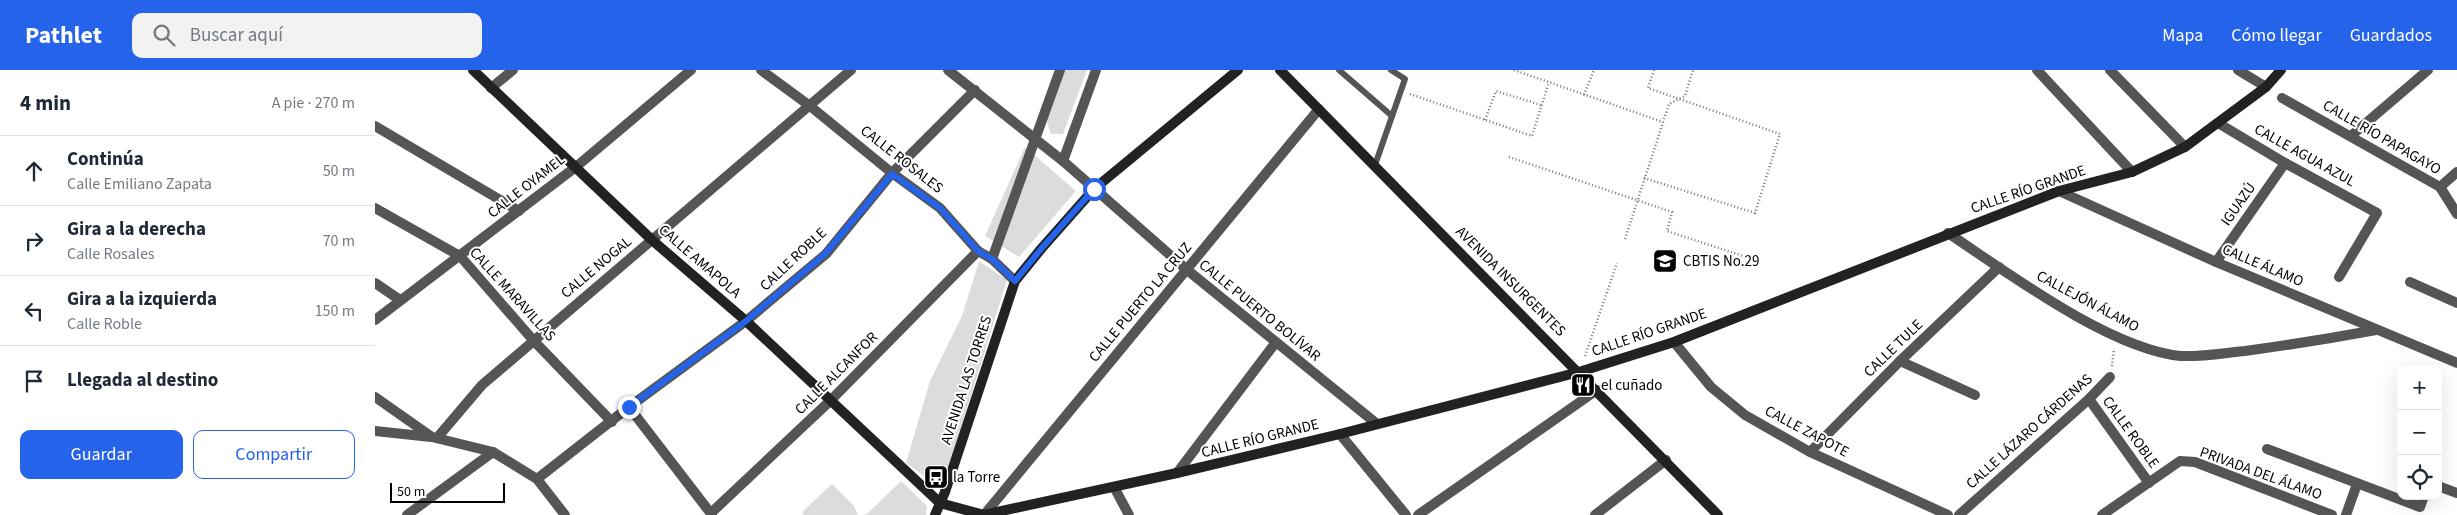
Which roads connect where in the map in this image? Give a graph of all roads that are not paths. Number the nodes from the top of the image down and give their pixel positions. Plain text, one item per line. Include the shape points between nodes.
1 (473, 70) edge
2 (513, 70) edge
3 (691, 70) edge
4 (761, 70) edge
5 (851, 70) edge
6 (949, 70) edge
7 (1059, 70) edge
8 (1096, 70) edge
9 (1238, 70) edge
10 (1280, 70) edge
11 (1339, 70) edge
12 (1391, 70) edge
13 (2037, 70) edge
14 (2238, 70) edge
15 (2281, 70) edge
16 (2428, 70) edge
17 (2115, 72) edge
18 (2266, 87) junction
19 (491, 88) junction
20 (975, 90) junction
21 (2282, 98) dead end
22 (810, 106) junction
23 (1319, 109) junction
24 (1392, 116) junction
25 (2218, 123) junction
26 (375, 126) edge
27 (2352, 135) junction
28 (1035, 139) junction
29 (2185, 147) junction
30 (1063, 161) junction
31 (2285, 163) junction
32 (1375, 165) junction
33 (577, 166) junction
34 (2132, 172) junction
35 (2457, 172) edge
36 (892, 174) junction
37 (2440, 187) junction
38 (1094, 189) junction
39 (2059, 191) junction
40 (375, 208) edge
41 (519, 211) junction
42 (2457, 214) edge
43 (1948, 233) junction
44 (652, 240) junction
45 (978, 251) junction
46 (460, 256) junction
47 (992, 259) junction
48 (2216, 262) junction
49 (1999, 267) junction
50 (1186, 269) junction
51 (2339, 277) dead end
52 (1015, 281) junction
53 (2410, 282) dead end
54 (375, 283) edge
55 (400, 300) junction
56 (2457, 303) edge
57 (375, 320) edge
58 (746, 321) junction
59 (2376, 330) junction
60 (533, 340) junction
61 (1276, 342) junction
62 (1674, 342) junction
63 (1900, 361) junction
64 (2457, 363) edge
65 (1579, 372) junction
66 (2110, 377) road end
67 (1597, 390) junction
68 (1975, 395) dead end
69 (375, 397) edge
70 (2089, 399) junction
71 (831, 400) junction
72 (629, 407) junction
73 (612, 422) junction
74 (1377, 424) junction
75 (375, 431) edge
76 (1340, 434) junction
77 (434, 437) junction
78 (2267, 449) dead end
79 (493, 452) junction
80 (1810, 452) junction
81 (1666, 460) junction
82 (1177, 473) junction
83 (537, 479) junction
84 (2149, 483) junction
85 (2357, 484) junction
86 (1114, 487) junction
87 (2442, 487) edge
88 (2457, 493) edge
89 (2397, 499) edge
90 (2401, 500) edge
91 (2423, 500) edge
92 (940, 503) junction
93 (712, 514) edge
94 (407, 515) edge
95 (565, 515) edge
96 (935, 515) edge
97 (984, 515) edge
98 (1129, 515) edge
99 (1406, 515) edge
100 (1418, 515) edge
101 (1595, 515) edge
102 (1718, 515) edge
103 (1948, 515) edge
104 (1959, 515) edge
105 (2101, 515) edge
106 (2332, 515) edge
107 (2346, 515) edge

1 - 19 street, CALLE AMAPOLA
2 - 19 street
3 - 33 street, CALLE OYAMEL
4 - 22 street, CALLE ROSALES
5 - 22 street, CALLE NOGAL
6 - 20 street, CALLE PUERTO BOLÍVAR
7 - 28 street
8 - 30 street
9 - 38 street
10 - 23 street, AVENIDA INSURGENTES
11 - 24 lane
12 - 24 lane via 1405,79
13 - 34 street
14 - 18 street
15 - 18 street, CALLE RÍO GRANDE
16 - 27 street
17 - 29 street
18 - 25 street, CALLE RÍO GRANDE
19 - 33 street, CALLE AMAPOLA
20 - 28 street, CALLE PUERTO BOLÍVAR
20 - 36 street, CALLE ROBLE
21 - 27 street, CALLE RÍO PAPAGAYO
22 - 36 street, CALLE ROSALES
22 - 44 street, CALLE NOGAL
23 - 32 street, AVENIDA INSURGENTES
23 - 50 street, CALLE PUERTO LA CRUZ
24 - 32 lane
25 - 29 street, CALLE RÍO GRANDE
25 - 31 street, CALLE AGUA AZUL
26 - 41 street
27 - 37 street, CALLE RÍO PAPAGAYO
28 - 30 street, CALLE PUERTO BOLÍVAR
28 - 47 street
29 - 34 street, CALLE RÍO GRANDE
30 - 38 street, CALLE PUERTO BOLÍVAR
31 - 48 street, IGUAZÚ
31 - 51 street, CALLE AGUA AZUL via 2377,213
32 - 65 street, AVENIDA INSURGENTES
33 - 41 street, CALLE OYAMEL
33 - 44 street, CALLE AMAPOLA
34 - 39 street, CALLE RÍO GRANDE
35 - 37 street
36 - 45 street, CALLE ROSALES via 940,208
36 - 58 street, CALLE ROBLE via 825,254
37 - 42 street, CALLE RÍO PAPAGAYO
38 - 50 street, CALLE PUERTO BOLÍVAR
38 - 52 street
39 - 43 street, CALLE RÍO GRANDE
39 - 48 street, CALLE ÁLAMO
40 - 46 street, CALLE MARAVILLAS
41 - 46 street, CALLE OYAMEL
43 - 49 street, CALLEJÓN ÁLAMO
43 - 62 street, CALLE RÍO GRANDE
44 - 58 street, CALLE AMAPOLA
44 - 60 street, CALLE NOGAL
45 - 47 street, CALLE ROSALES
45 - 71 street, CALLE ALCANFOR
46 - 55 street, CALLE OYAMEL
46 - 60 street, CALLE MARAVILLAS
47 - 52 street, CALLE ROSALES
48 - 59 street, CALLE ÁLAMO
49 - 59 street, CALLEJÓN ÁLAMO via 2041,295 2116,336 2151,350 2181,356 2291,345
49 - 63 street, CALLE TULE
50 - 61 street, CALLE PUERTO BOLÍVAR
50 - 97 street, CALLE PUERTO LA CRUZ
52 - 92 street, AVENIDA LAS TORRES
53 - 56 street
54 - 55 street
55 - 57 street, CALLE OYAMEL
58 - 71 street, CALLE AMAPOLA
58 - 72 street, CALLE ROBLE
59 - 64 street, CALLE ÁLAMO
60 - 73 street, CALLE MARAVILLAS
60 - 77 street, CALLE NOGAL via 482,385
61 - 74 street, CALLE PUERTO BOLÍVAR
61 - 82 street
62 - 65 street, CALLE RÍO GRANDE
62 - 80 street, CALLE ZAPOTE via 1711,387 1745,415
63 - 68 street
63 - 80 street, CALLE TULE
65 - 67 street, AVENIDA INSURGENTES
65 - 74 street, CALLE RÍO GRANDE
66 - 70 street, CALLE LÁZARO CÁRDENAS
67 - 81 street, AVENIDA INSURGENTES
67 - 100 street
69 - 77 street
70 - 84 street, CALLE ROBLE
70 - 104 street, CALLE LÁZARO CÁRDENAS
71 - 92 street, CALLE AMAPOLA
71 - 93 street, CALLE ALCANFOR
72 - 73 street, CALLE ROBLE
72 - 93 street
73 - 83 street, CALLE ROBLE
74 - 76 street, CALLE RÍO GRANDE
75 - 77 street
76 - 82 street, CALLE RÍO GRANDE
76 - 99 street
77 - 79 street
78 - 85 street
79 - 83 street
79 - 94 street
80 - 103 street, CALLE ZAPOTE
81 - 101 street
81 - 102 street, AVENIDA INSURGENTES
82 - 86 street, CALLE RÍO GRANDE
83 - 95 street
84 - 105 street
84 - 106 street, PRIVADA DEL ÁLAMO via 2180,461 2195,462
85 - 89 street
85 - 107 street
86 - 97 street, CALLE RÍO GRANDE
86 - 98 street
87 - 88 street
90 - 91 street via 2420,507
92 - 96 street, AVENIDA LAS TORRES
92 - 97 street, CALLE AMAPOLA

